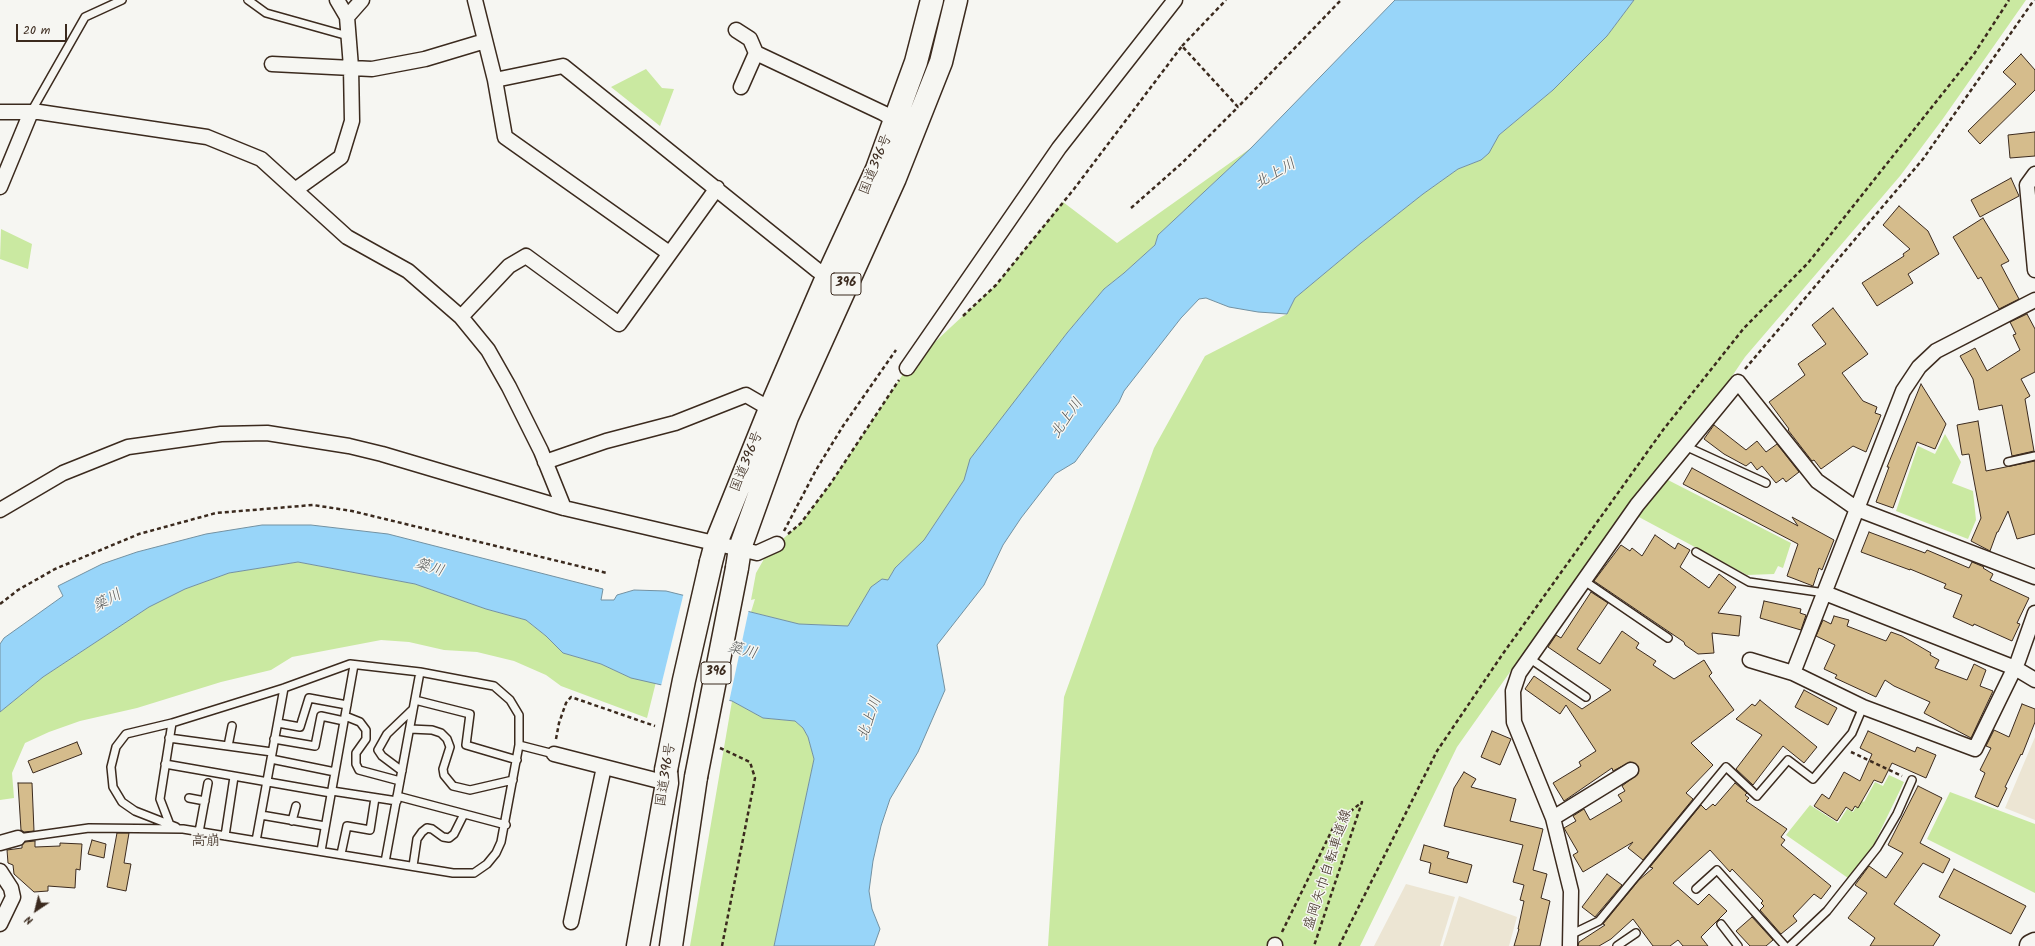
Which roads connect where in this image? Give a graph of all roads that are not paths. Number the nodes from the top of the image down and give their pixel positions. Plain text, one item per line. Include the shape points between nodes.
1 (122, 0) edge
2 (248, 0) edge
3 (337, 0) edge
4 (362, 0) edge
5 (474, 0) edge
6 (932, 0) edge
7 (956, 0) edge
8 (1175, 0) edge
9 (347, 17) junction
10 (736, 30) dead end
11 (348, 36) junction
12 (485, 41) junction
13 (756, 53) junction
14 (272, 64) dead end
15 (351, 67) junction
16 (496, 80) junction
17 (741, 87) dead end
18 (0, 112) edge
19 (31, 112) junction
20 (895, 120) junction
21 (913, 133) junction
22 (2035, 174) edge
23 (0, 187) edge
24 (717, 188) junction
25 (295, 190) junction
26 (669, 252) junction
27 (2035, 270) edge
28 (836, 283) junction
29 (2035, 300) edge
30 (461, 317) junction
31 (907, 368) road end
32 (778, 413) junction
33 (1685, 446) junction
34 (2035, 456) edge
35 (545, 462) junction
36 (2008, 462) dead end
37 (1766, 483) dead end
38 (564, 508) junction
39 (1856, 509) junction
40 (0, 510) edge
41 (777, 544) road end
42 (1696, 552) dead end
43 (714, 553) junction
44 (739, 558) junction
45 (2035, 577) edge
46 (1583, 580) junction
47 (1825, 593) junction
48 (2035, 613) edge
49 (1668, 638) dead end
50 (1529, 658) junction
51 (1750, 660) dead end
52 (354, 665) junction
53 (2015, 668) junction
54 (420, 672) junction
55 (1793, 673) junction
56 (2035, 680) edge
57 (284, 688) junction
58 (1586, 697) dead end
59 (415, 700) junction
60 (347, 705) junction
61 (1863, 707) junction
62 (414, 709) junction
63 (344, 718) junction
64 (172, 723) junction
65 (278, 723) junction
66 (232, 726) dead end
67 (410, 729) junction
68 (170, 738) junction
69 (274, 739) junction
70 (519, 745) junction
71 (228, 746) junction
72 (554, 754) joint
73 (271, 756) junction
74 (517, 760) junction
75 (165, 764) junction
76 (604, 767) junction
77 (1631, 770) dead end
78 (402, 771) junction
79 (335, 772) junction
80 (234, 777) junction
81 (667, 777) junction
82 (513, 780) junction
83 (1912, 780) road end
84 (400, 781) junction
85 (208, 783) dead end
86 (267, 783) junction
87 (332, 792) junction
88 (189, 798) dead end
89 (376, 798) junction
90 (397, 799) junction
91 (204, 801) junction
92 (296, 806) dead end
93 (464, 814) junction
94 (261, 815) junction
95 (1553, 818) junction
96 (292, 821) junction
97 (170, 824) junction
98 (506, 825) junction
99 (325, 826) junction
100 (183, 829) junction
101 (199, 832) junction
102 (225, 836) junction
103 (18, 838) joint
104 (256, 841) junction
105 (0, 842) edge
106 (321, 851) junction
107 (341, 854) junction
108 (385, 862) junction
109 (413, 866) junction
110 (0, 871) edge
111 (1696, 889) dead end
112 (571, 922) dead end
113 (0, 924) edge
114 (1721, 924) dead end
115 (1636, 933) dead end
116 (1570, 940) edge
117 (2035, 944) edge
118 (638, 946) edge
119 (671, 946) edge
120 (1617, 946) edge
121 (1738, 946) edge
122 (1785, 946) edge
123 (1790, 946) edge
124 (2031, 946) edge

1 - 19 lane via 85,17
2 - 11 lane via 266,13
3 - 9 street
4 - 9 street
5 - 12 street
6 - 20 highway, 国道396号 / 396 via 916,62
7 - 21 highway, 国道396号 / 396 via 941,62
8 - 31 street via 1059,148
9 - 11 street
10 - 13 street via 750,39
11 - 15 street
12 - 15 street via 424,59 372,69
12 - 16 street
13 - 17 street
13 - 20 street
14 - 15 street
15 - 25 street via 352,121 341,157
16 - 24 street via 562,66
16 - 26 street via 505,138
18 - 19 street
19 - 23 street
19 - 25 street via 207,137 260,159
20 - 21 street
20 - 28 highway, 国道396号 / 396
21 - 28 highway, 国道396号 / 396 via 895,178
22 - 27 street via 2027,185
24 - 26 street
24 - 28 street
25 - 30 street via 347,237 408,271
26 - 30 street via 619,324 526,256 509,266
28 - 32 highway, 国道396号 / 396
29 - 39 street via 1936,351 1919,367 1903,391
30 - 35 street via 488,350
32 - 35 street via 746,395 675,423 606,441
32 - 43 highway, 国道396号 / 396
32 - 44 highway, 国道396号 / 396
33 - 37 lane
33 - 39 street via 1738,382 1817,481
33 - 46 street via 1637,504
34 - 36 lane
35 - 38 street
38 - 40 street via 382,454 267,433 221,434 128,447 63,473
38 - 43 street
39 - 45 street
39 - 47 street
41 - 44 street
42 - 47 lane via 1749,582
43 - 44 street
43 - 81 highway, 国道396号 / 396, bridge via 684,680
44 - 119 highway, 国道396号 / 396, bridge via 696,777
46 - 49 lane
46 - 50 street
47 - 53 street
47 - 55 street
48 - 53 street
50 - 58 lane
50 - 95 street via 1519,672 1513,691 1514,722
51 - 55 street
52 - 54 lane
52 - 57 lane via 350,664
52 - 60 lane
53 - 56 street
53 - 61 street via 1975,749
54 - 59 lane
54 - 70 lane via 494,686 510,700 519,714
55 - 61 street
57 - 64 lane
57 - 65 lane
59 - 62 lane
59 - 74 lane via 470,714 466,745
60 - 63 lane
60 - 65 lane via 309,698 300,727
61 - 116 lane via 1852,733 1813,779 1788,760 1757,796 1726,766 1599,921
62 - 67 lane
62 - 78 lane via 379,745 379,754
63 - 69 lane via 321,716 315,746
63 - 79 lane
63 - 84 lane via 360,722 366,730 366,739 356,753 359,770
64 - 68 lane
64 - 97 lane via 126,734 116,747 110,767 113,787 122,802 135,811
65 - 69 lane
66 - 71 lane
67 - 78 lane
67 - 82 lane via 432,730 441,733 447,739 450,747 443,769 444,775 453,786 470,790
68 - 71 lane
68 - 75 lane
69 - 73 lane
70 - 72 lane
70 - 74 lane
71 - 73 lane
72 - 76 street
73 - 79 lane
73 - 86 lane
74 - 82 lane
75 - 80 lane
75 - 97 lane via 160,799
76 - 81 street
76 - 112 street
77 - 95 street
78 - 84 lane
79 - 87 lane
80 - 86 lane
80 - 102 lane
81 - 118 highway, 国道396号 / 396
82 - 98 lane
83 - 123 lane via 1897,814 1877,848 1827,911
84 - 90 lane
85 - 91 lane
86 - 87 lane
86 - 94 lane
87 - 89 lane
87 - 99 lane
88 - 91 lane
89 - 90 lane
89 - 107 lane via 370,830 347,826
90 - 93 lane
90 - 108 lane
91 - 101 lane
92 - 96 lane
93 - 98 lane
93 - 109 lane via 454,834 448,838 432,829 427,828 422,832 417,840
94 - 96 lane
94 - 104 lane
95 - 116 street via 1571,891
96 - 99 lane
97 - 100 lane
98 - 109 lane via 496,853 487,864 474,873 453,873
99 - 106 lane
100 - 101 lane
100 - 103 lane via 89,828
101 - 102 lane
102 - 104 lane
103 - 105 street
104 - 106 lane
106 - 107 lane
107 - 108 lane
108 - 109 lane
110 - 113 street via 14,898
111 - 122 lane via 1717,870
114 - 121 lane
115 - 120 lane
117 - 124 highway

